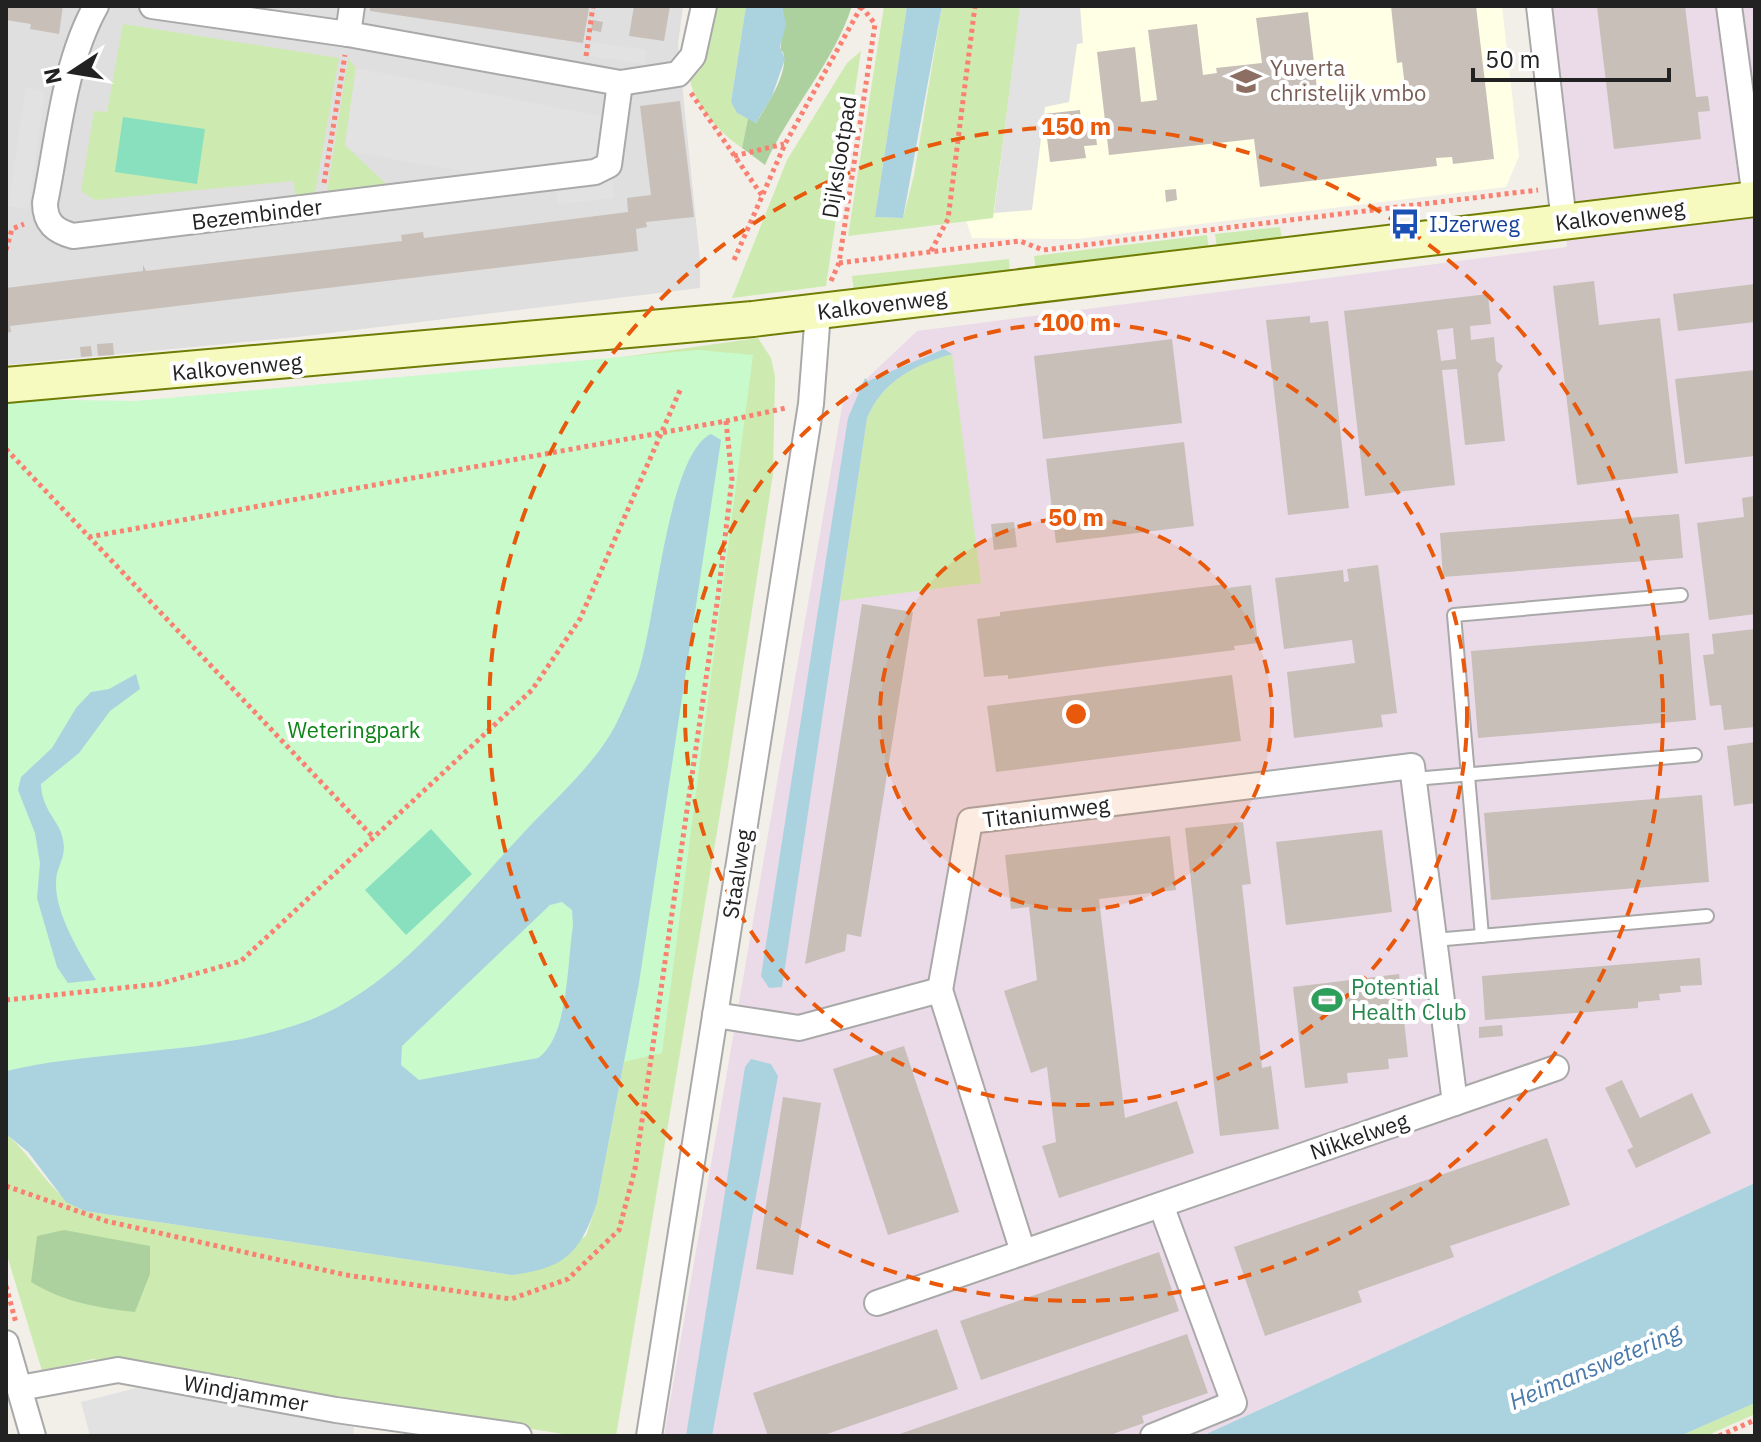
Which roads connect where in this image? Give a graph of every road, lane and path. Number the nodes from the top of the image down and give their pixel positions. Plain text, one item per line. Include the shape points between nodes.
1 (96, 6) edge
2 (152, 6) edge
3 (352, 6) edge
4 (593, 6) edge
5 (704, 6) edge
6 (862, 6) edge
7 (975, 6) edge
8 (1539, 6) edge
9 (1729, 6) edge
10 (348, 34) junction
11 (678, 74) junction
12 (584, 77) junction
13 (620, 83) junction
14 (785, 144) junction
15 (734, 156) junction
16 (1559, 187) junction
17 (763, 198) junction
18 (1755, 199) edge
19 (320, 207) junction
20 (45, 216) junction
21 (1564, 222) junction
22 (6, 250) edge
23 (931, 252) junction
24 (734, 260) dead end
25 (839, 263) junction
26 (818, 312) junction
27 (6, 385) edge
28 (681, 388) dead end
29 (811, 404) junction
30 (726, 421) junction
31 (661, 433) junction
32 (6, 449) edge
33 (89, 537) junction
34 (1681, 595) dead end
35 (1695, 755) dead end
36 (1467, 775) junction
37 (1414, 779) junction
38 (373, 837) junction
39 (1707, 916) dead end
40 (1482, 936) junction
41 (1434, 940) junction
42 (940, 990) junction
43 (6, 1000) edge
44 (715, 1015) junction
45 (1556, 1068) dead end
46 (1455, 1103) junction
47 (6, 1186) edge
48 (1161, 1205) junction
49 (1023, 1252) junction
50 (877, 1303) dead end
51 (6, 1343) edge
52 (20, 1388) junction
53 (1755, 1420) edge
54 (33, 1436) edge
55 (519, 1436) edge
56 (649, 1436) edge
57 (1153, 1436) edge
58 (1719, 1436) edge

1 - 20 street via 85,25 67,93
2 - 10 street
3 - 10 street
4 - 12 path
5 - 11 street via 693,56
6 - 14 path, Dijkslootpad
6 - 25 path, Dijkslootpad via 875,24
7 - 23 path via 948,219
8 - 16 street
9 - 18 street, Kalkovenweg
10 - 12 street
10 - 19 path
11 - 13 street
11 - 15 path
12 - 13 street
13 - 19 street, Bezembinder via 609,165 595,172
14 - 15 path
14 - 17 path, Dijkslootpad
15 - 17 path
16 - 21 street
16 - 23 path, Kalkovenweg via 1043,250 1020,241
17 - 24 path, Dijkslootpad
18 - 21 street, Kalkovenweg
19 - 20 street, Bezembinder via 73,236 58,232
20 - 22 path via 12,229
21 - 26 street, Kalkovenweg
23 - 25 path, Kalkovenweg
25 - 26 path, Dijkslootpad
26 - 27 street, Kalkovenweg
26 - 29 street, Staalweg
28 - 31 path
29 - 30 path
29 - 44 street, Staalweg
30 - 31 path
30 - 47 path via 732,479 718,596 635,1169 619,1230 568,1279 511,1299 346,1275 106,1221
31 - 33 path
31 - 38 path via 580,619 532,690
32 - 33 path
33 - 38 path
34 - 36 lane via 1454,615
35 - 36 lane, Titaniumweg
36 - 37 lane, Titaniumweg
36 - 40 lane
37 - 41 street
37 - 42 street, Titaniumweg via 1412,766 970,821
38 - 43 path via 241,961 159,984
39 - 40 lane
40 - 41 lane
41 - 46 street
42 - 44 street via 799,1028
42 - 49 street
44 - 56 street, Staalweg
45 - 46 street, Nikkelweg
46 - 48 street, Nikkelweg
48 - 49 street, Nikkelweg
48 - 57 street via 1234,1403
49 - 50 street, Nikkelweg
51 - 52 street
52 - 54 street
52 - 55 street, Windjammer via 118,1370 336,1410
53 - 58 path

